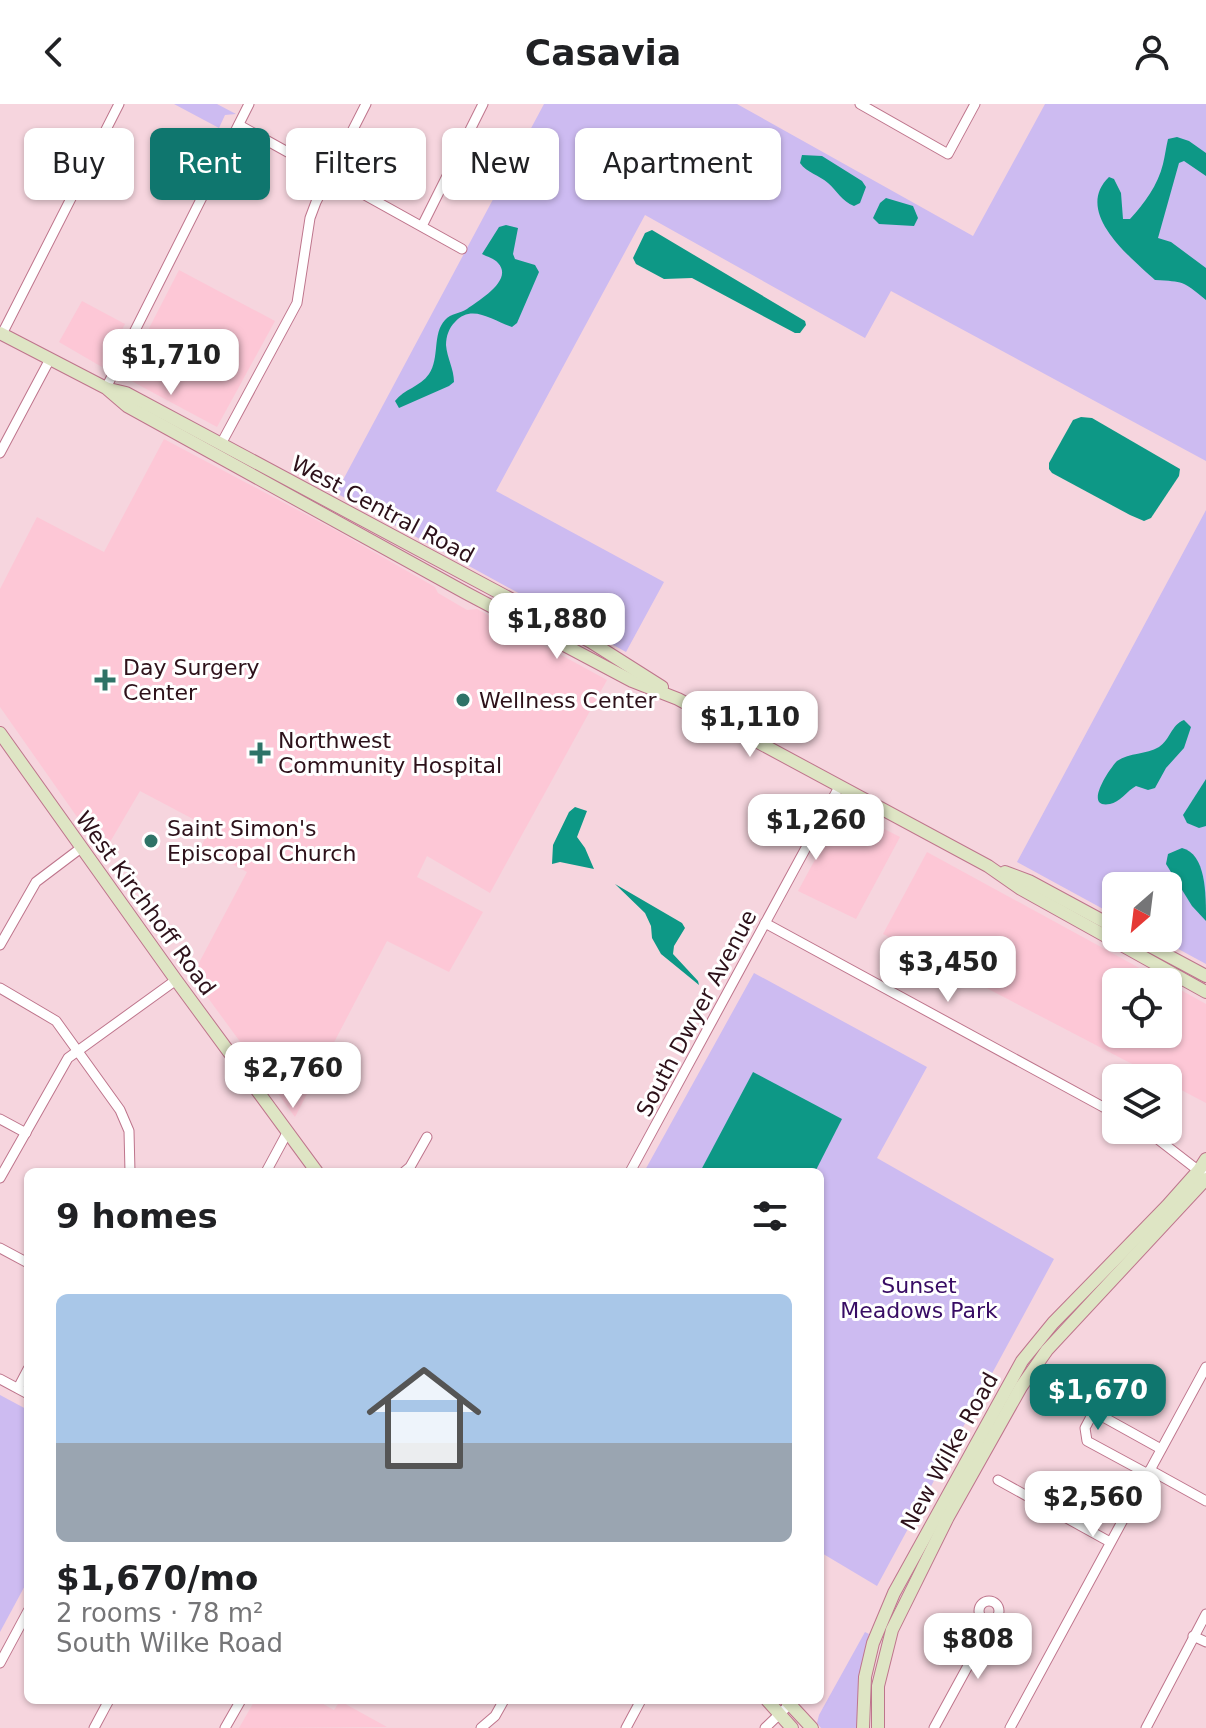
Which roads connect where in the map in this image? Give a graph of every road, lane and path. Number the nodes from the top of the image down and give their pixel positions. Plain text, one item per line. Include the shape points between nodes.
1 (119, 104) edge
2 (249, 104) edge
3 (366, 104) edge
4 (483, 104) edge
5 (860, 104) edge
6 (975, 104) edge
7 (239, 125) junction
8 (354, 128) edge
9 (286, 151) edge
10 (318, 200) edge
11 (375, 200) edge
12 (422, 226) junction
13 (462, 249) dead end
14 (1, 333) edge
15 (50, 359) junction
16 (106, 388) junction
17 (221, 444) junction
18 (0, 453) edge
19 (678, 699) junction
20 (0, 733) edge
21 (839, 787) junction
22 (81, 848) junction
23 (988, 866) junction
24 (1102, 920) edge
25 (765, 923) junction
26 (0, 945) edge
27 (1161, 952) edge
28 (1206, 976) edge
29 (176, 980) junction
30 (0, 988) edge
31 (1206, 992) edge
32 (78, 1051) junction
33 (1102, 1106) edge
34 (0, 1119) edge
35 (26, 1133) junction
36 (287, 1133) junction
37 (427, 1137) dead end
38 (1166, 1144) edge
39 (130, 1168) edge
40 (268, 1168) edge
41 (314, 1168) edge
42 (410, 1168) edge
43 (632, 1168) edge
44 (1204, 1171) edge
45 (0, 1178) edge
46 (0, 1248) edge
47 (24, 1261) edge
48 (1206, 1367) edge
49 (24, 1377) edge
50 (0, 1379) edge
51 (18, 1388) junction
52 (1051, 1388) dead end
53 (24, 1392) edge
54 (1094, 1411) junction
55 (1161, 1449) junction
56 (1149, 1472) junction
57 (998, 1480) dead end
58 (1206, 1501) edge
59 (1110, 1542) junction
60 (1206, 1614) edge
61 (24, 1618) edge
62 (989, 1621) dead end
63 (1193, 1636) junction
64 (1206, 1642) edge
65 (0, 1663) edge
66 (107, 1704) edge
67 (239, 1704) edge
68 (502, 1704) edge
69 (639, 1704) edge
70 (771, 1704) edge
71 (786, 1704) edge
72 (790, 1704) edge
73 (779, 1713) junction
74 (1151, 1726) edge
75 (94, 1728) edge
76 (225, 1728) edge
77 (481, 1728) edge
78 (626, 1728) edge
79 (765, 1728) edge
80 (792, 1728) edge
81 (812, 1728) edge
82 (863, 1728) edge
83 (878, 1728) edge
84 (934, 1728) edge
85 (1010, 1728) edge

1 - 14 street
2 - 7 street
3 - 8 street
4 - 12 street
5 - 6 street via 948,154
7 - 9 street
7 - 16 street
10 - 17 street via 310,218 297,303
11 - 12 street
12 - 13 street
14 - 15 main road, West Central Road
15 - 16 main road, West Central Road
15 - 18 street
16 - 17 main road, West Central Road via 126,393
16 - 19 main road, West Central Road via 127,406 386,551 632,681
17 - 19 main road, West Central Road via 591,642
19 - 21 main road, West Central Road
20 - 22 main road, West Kirchhoff Road
21 - 23 main road, West Central Road
21 - 25 street, South Dwyer Avenue
22 - 26 street via 36,882
22 - 29 main road, West Kirchhoff Road
23 - 24 main road, West Central Road via 1029,881
23 - 31 main road, West Central Road
25 - 33 street
25 - 43 street, South Dwyer Avenue
27 - 28 main road
29 - 32 street
29 - 36 main road, West Kirchhoff Road
30 - 32 street via 50,1016
32 - 35 street via 63,1064
32 - 39 street via 120,1110 129,1131
34 - 35 street
35 - 45 street
36 - 40 street
36 - 41 main road, West Kirchhoff Road
37 - 42 street
38 - 44 street
44 - 82 main road, New Wilke Road via 1022,1361 894,1593 865,1677
44 - 83 main road, New Wilke Road via 1047,1350 1021,1387 892,1630 878,1686
46 - 47 street
48 - 55 street
49 - 51 street
50 - 51 street
51 - 53 street
52 - 54 street
54 - 55 street
54 - 56 street via 1085,1428 1087,1441
55 - 56 street
56 - 58 street
56 - 59 street
57 - 59 street
59 - 85 street
60 - 63 street
61 - 65 street
62 - 84 street
63 - 64 street
63 - 74 street
66 - 75 street
67 - 76 street
68 - 77 street
69 - 78 street
70 - 73 main road
71 - 73 street
72 - 81 main road
73 - 79 street
73 - 80 main road

